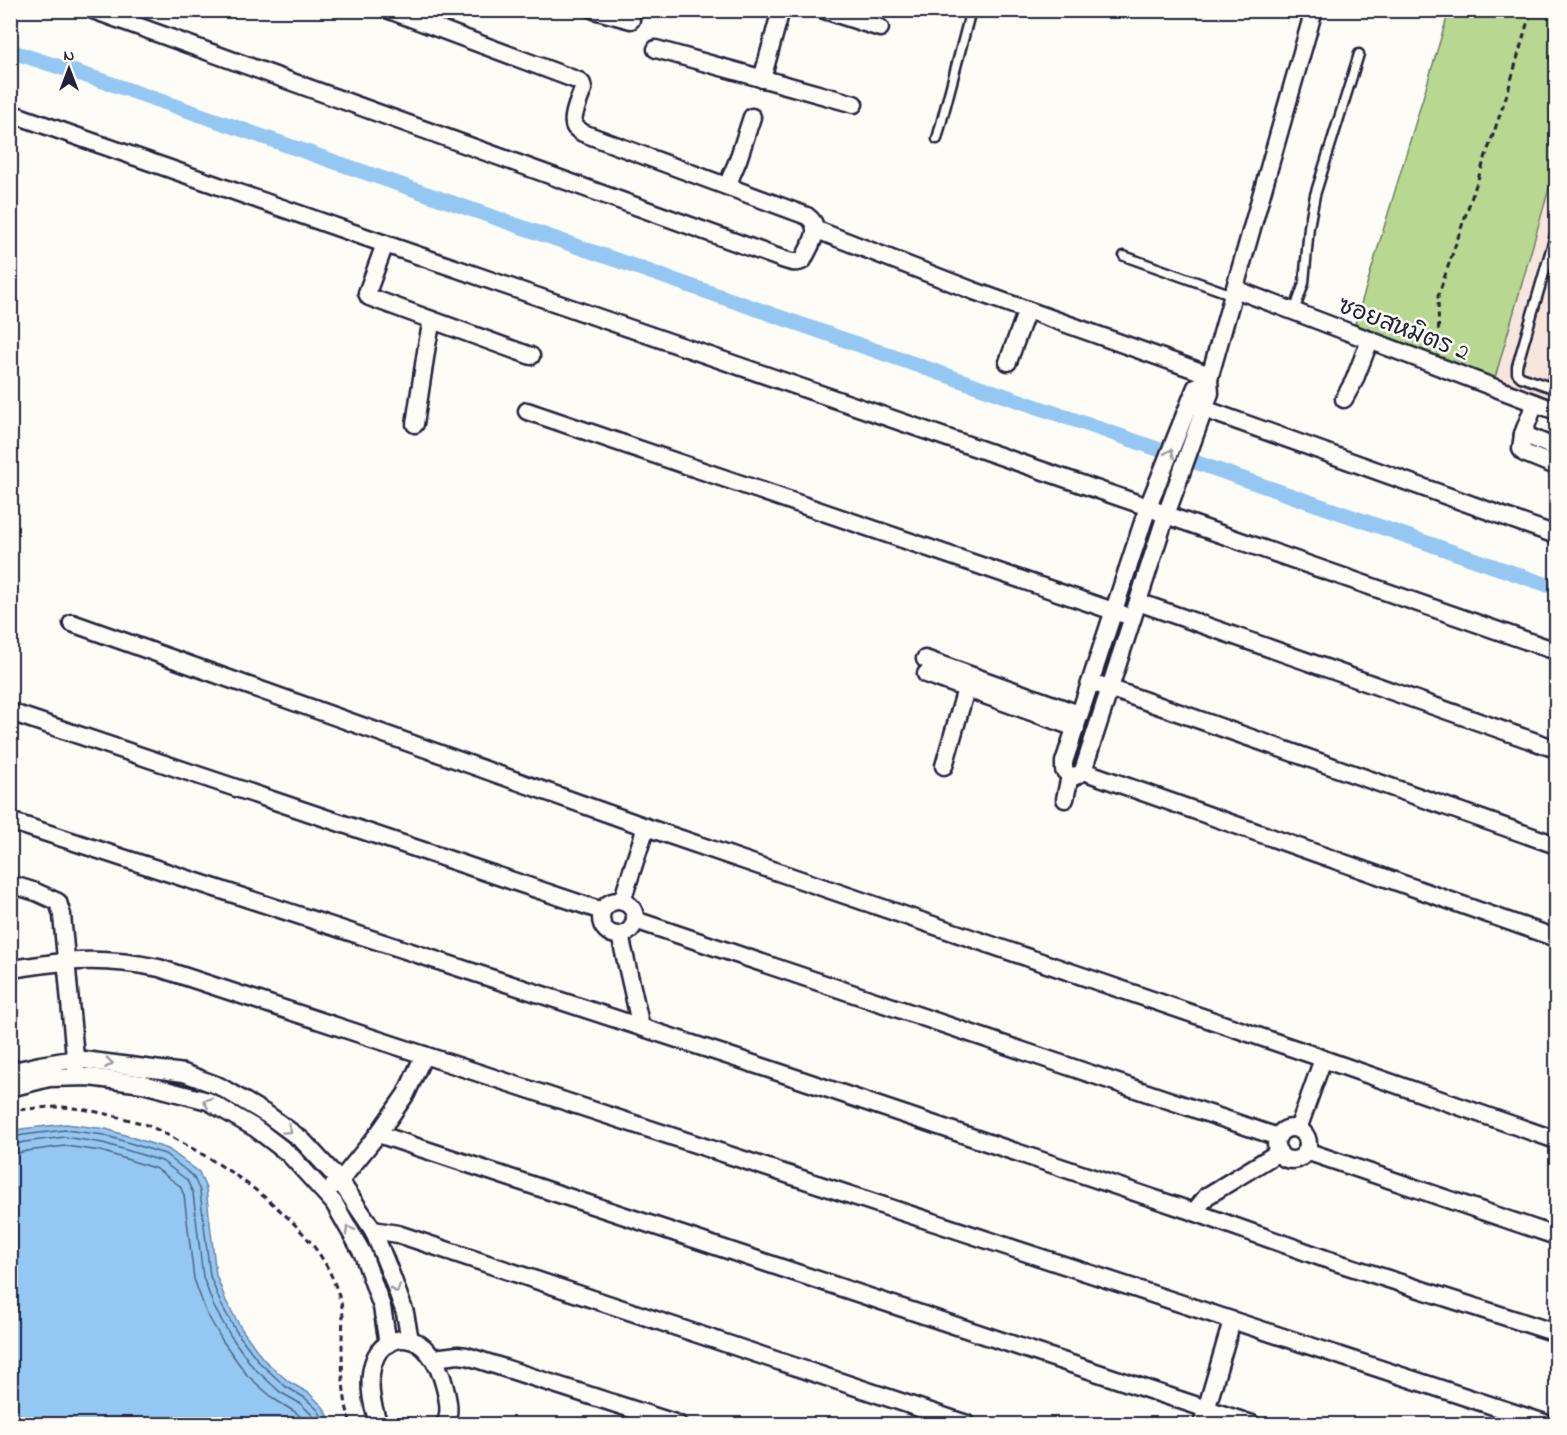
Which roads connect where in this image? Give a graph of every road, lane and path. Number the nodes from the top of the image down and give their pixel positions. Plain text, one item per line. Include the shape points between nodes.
1 (93, 10) edge
2 (389, 10) edge
3 (594, 10) edge
4 (781, 10) edge
5 (824, 10) edge
6 (971, 10) edge
7 (1314, 10) edge
8 (1531, 10) edge
9 (632, 20) dead end
10 (880, 28) dead end
11 (656, 49) dead end
12 (1359, 54) dead end
13 (762, 79) junction
14 (854, 104) dead end
15 (10, 113) edge
16 (752, 117) dead end
17 (937, 139) dead end
18 (727, 186) junction
19 (817, 231) junction
20 (1557, 232) edge
21 (385, 244) junction
22 (1124, 256) dead end
23 (1234, 292) junction
24 (1027, 310) junction
25 (1294, 312) junction
26 (432, 320) junction
27 (1370, 340) junction
28 (531, 356) dead end
29 (1008, 362) dead end
30 (1439, 367) junction
31 (1557, 368) edge
32 (1210, 377) junction
33 (1554, 388) edge
34 (1344, 399) dead end
35 (1535, 403) junction
36 (1197, 407) junction
37 (527, 411) dead end
38 (1557, 411) edge
39 (415, 424) dead end
40 (1190, 425) junction
41 (1523, 434) junction
42 (1557, 448) edge
43 (1557, 466) edge
44 (1148, 507) junction
45 (1166, 515) junction
46 (1557, 535) edge
47 (1136, 610) junction
48 (1114, 611) junction
49 (72, 624) dead end
50 (1557, 651) edge
51 (1091, 682) junction
52 (966, 689) junction
53 (1110, 689) junction
54 (10, 712) edge
55 (1078, 721) junction
56 (1557, 749) edge
57 (944, 766) dead end
58 (1077, 773) junction
59 (1065, 799) dead end
60 (10, 821) edge
61 (646, 827) junction
62 (1557, 845) edge
63 (10, 884) edge
64 (622, 901) junction
65 (602, 911) junction
66 (635, 920) junction
67 (620, 935) junction
68 (1557, 938) edge
69 (66, 962) junction
70 (10, 969) edge
71 (641, 1027) junction
72 (424, 1055) junction
73 (76, 1059) junction
74 (1323, 1059) junction
75 (10, 1072) edge
76 (76, 1077) junction
77 (10, 1088) edge
78 (10, 1111) edge
79 (1298, 1129) junction
80 (378, 1134) junction
81 (1557, 1140) edge
82 (1279, 1144) junction
83 (1306, 1151) junction
84 (340, 1181) junction
85 (324, 1192) junction
86 (1194, 1212) junction
87 (373, 1230) junction
88 (1557, 1236) edge
89 (1232, 1322) junction
90 (1557, 1333) edge
91 (410, 1340) junction
92 (388, 1344) junction
93 (434, 1358) junction
94 (1205, 1417) edge
95 (351, 1425) edge
96 (378, 1425) edge
97 (445, 1425) edge
98 (678, 1425) edge
99 (967, 1425) edge
100 (1252, 1425) edge
101 (1548, 1425) edge

1 - 19 street via 793,262 802,260
2 - 18 street via 579,81 583,89 573,119 576,129
3 - 9 street
4 - 13 street
5 - 10 street
6 - 17 lane
7 - 23 street
8 - 30 path via 1508,91 1438,296
11 - 13 street
12 - 25 lane via 1315,195 1304,283
13 - 14 street
15 - 21 street
16 - 18 street
18 - 19 street via 807,216
19 - 24 street
20 - 33 lane via 1517,366 1521,377
21 - 26 street via 367,295
21 - 44 street
22 - 23 lane
23 - 25 street, ซอยสหมิตร 2
23 - 32 street
24 - 29 street
24 - 32 street
25 - 27 street, ซอยสหมิตร 2
26 - 28 street
26 - 39 street
27 - 30 street, ซอยสหมิตร 2
27 - 34 street
30 - 35 street, ซอยสหมิตร 2
31 - 33 lane
32 - 36 street via 1196,387
35 - 38 street, ซอยสหมิตร 2
35 - 41 street
36 - 40 street
36 - 46 street
37 - 48 street
44 -> 40 street
40 - 45 street
41 - 42 street
41 - 43 street via 1524,453
44 - 45 street
44 - 48 street
45 - 47 street
45 - 50 street
47 - 48 street
47 - 53 street
47 - 56 street
48 - 51 street
49 - 61 street
51 - 53 street
51 - 55 street
52 - 55 street
52 - 55 street via 926,667
52 - 57 street
53 - 58 street
53 - 62 street
54 - 65 street
55 - 58 street via 1064,762 1064,770
58 - 59 street
58 - 68 street
60 - 71 street
61 - 64 street
61 - 74 street
63 - 69 street via 58,902
64 - 65 street via 610,903
64 - 66 street via 632,908
65 - 67 street via 604,928
66 - 67 street via 630,930
66 - 82 street
67 - 71 street
69 - 70 street
69 - 72 street via 138,963 159,968
69 - 73 street
71 - 86 street
72 - 80 street via 406,1094
72 - 89 street
73 - 75 street
73 - 76 street
73 -> 84 street via 184,1073 219,1086 302,1140
74 - 79 street
74 - 81 street
76 - 77 street via 49,1078
85 -> 76 street via 288,1154 255,1128 208,1101 143,1084
78 - 95 path via 61,1107 142,1124 209,1158 267,1199 318,1252 331,1276 342,1309 343,1391
79 - 82 street via 1286,1129
79 - 83 street via 1308,1141
80 - 84 street
80 - 94 street
82 - 83 street via 1287,1159
82 - 86 street via 1207,1196
83 - 88 street
84 - 85 street
84 - 87 street
92 -> 85 street via 382,1307 363,1254
86 - 90 street
87 -> 91 street via 405,1313
87 - 99 street via 398,1234
89 - 94 street
89 - 101 street
91 - 92 street
91 - 93 street
92 - 96 street via 376,1356 371,1372 371,1399
93 - 97 street via 449,1403
93 - 98 street via 467,1356
94 - 100 street

